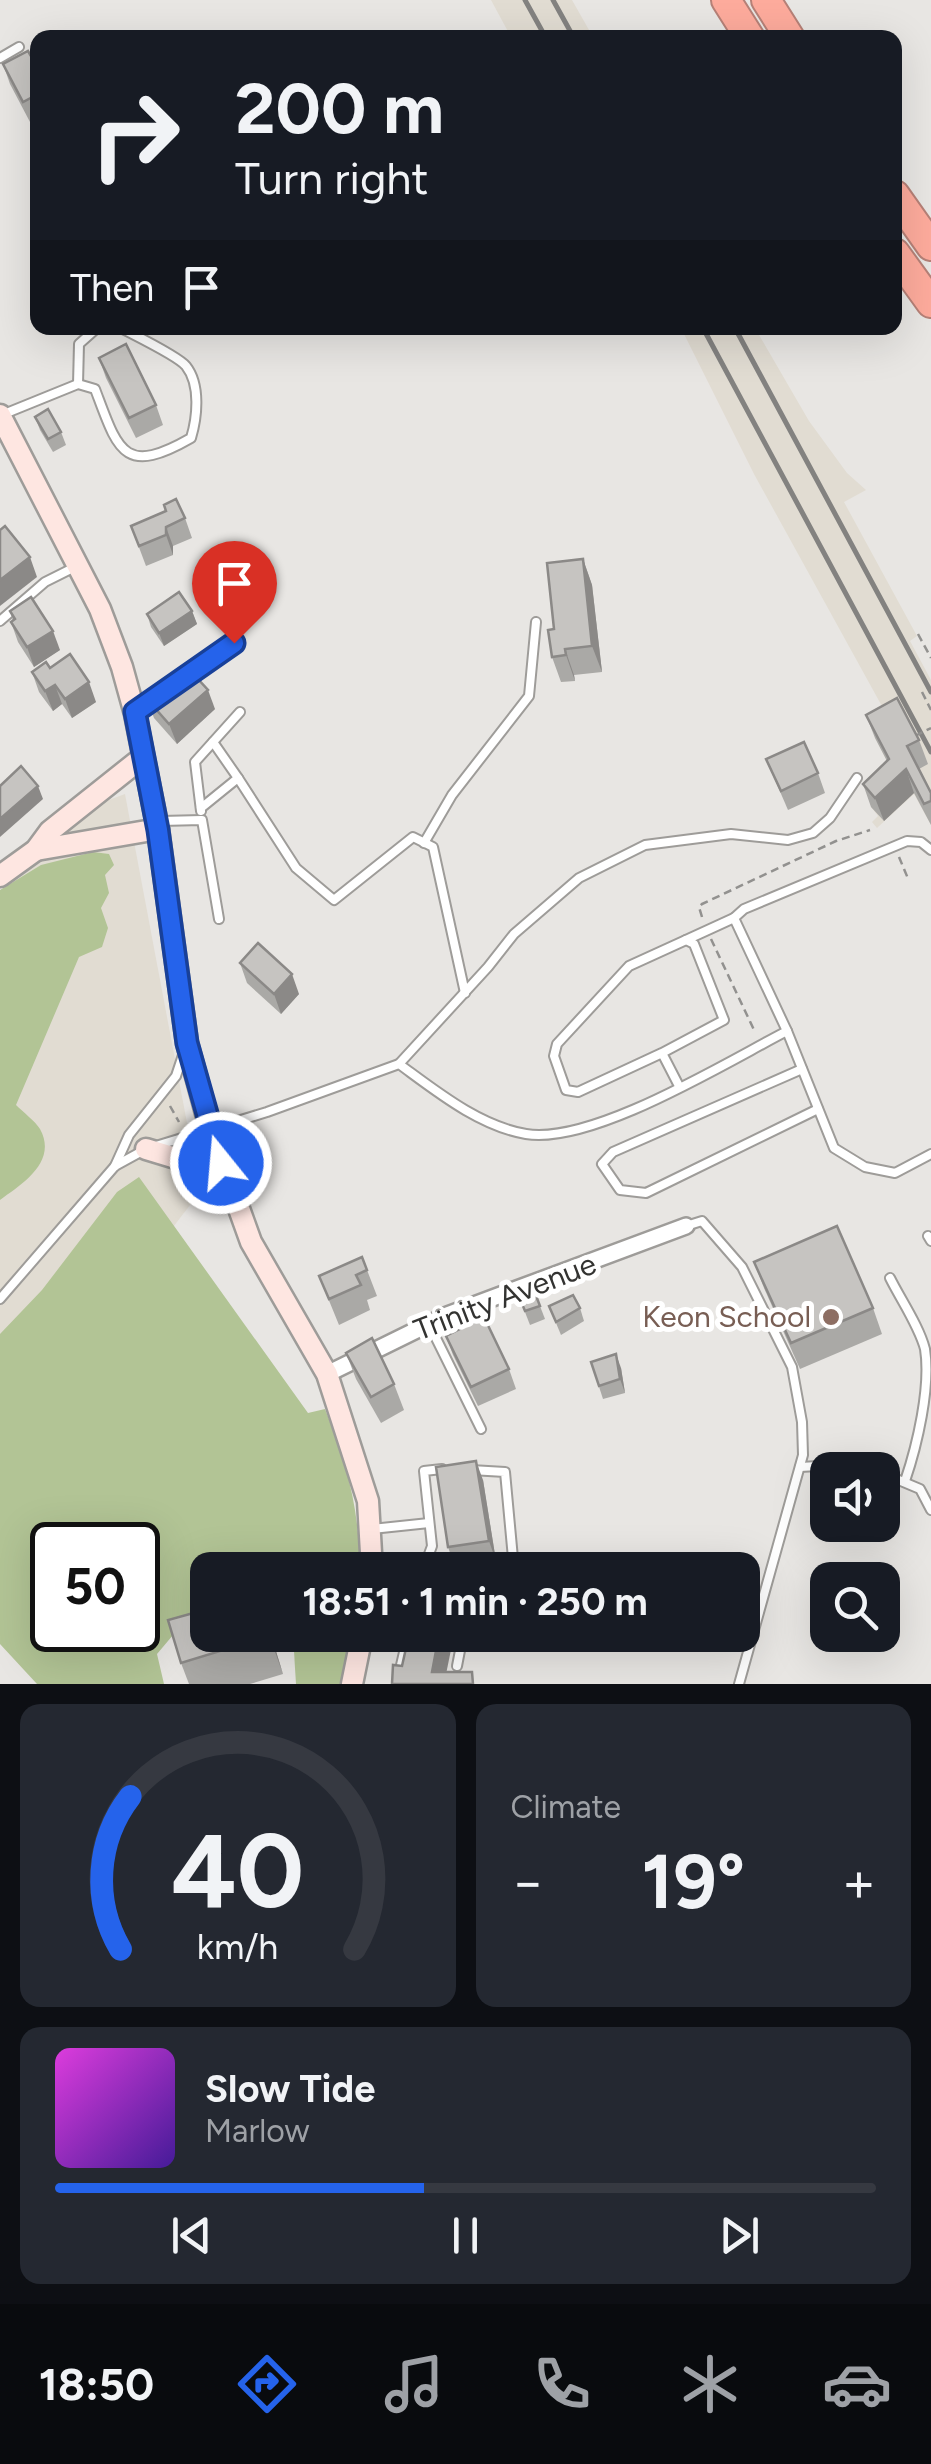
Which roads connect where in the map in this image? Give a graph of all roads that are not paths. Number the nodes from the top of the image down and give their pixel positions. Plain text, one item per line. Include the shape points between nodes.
1 (726, 0) edge
2 (766, 0) edge
3 (745, 30) edge
4 (785, 30) edge
5 (19, 47) dead end
6 (0, 58) edge
7 (902, 205) edge
8 (931, 246) edge
9 (902, 263) edge
10 (931, 303) edge
11 (90, 335) edge
12 (132, 335) edge
13 (78, 384) junction
14 (0, 415) edge
15 (78, 566) junction
16 (0, 622) edge
17 (536, 622) dead end
18 (234, 643) dead end
19 (178, 682) edge
20 (240, 712) dead end
21 (213, 742) junction
22 (144, 757) junction
23 (238, 778) junction
24 (857, 778) dead end
25 (201, 808) junction
26 (202, 820) junction
27 (157, 825) junction
28 (424, 843) junction
29 (36, 850) junction
30 (931, 850) edge
31 (0, 876) edge
32 (734, 918) junction
33 (219, 919) dead end
34 (686, 940) junction
35 (464, 993) junction
36 (787, 1031) junction
37 (187, 1043) junction
38 (662, 1054) junction
39 (399, 1064) junction
40 (802, 1069) junction
41 (679, 1086) junction
42 (818, 1109) junction
43 (210, 1128) junction
44 (146, 1149) junction
45 (931, 1154) edge
46 (115, 1166) junction
47 (233, 1195) junction
48 (686, 1226) joint
49 (890, 1278) dead end
50 (0, 1299) edge
51 (429, 1324) junction
52 (327, 1374) junction
53 (481, 1429) dead end
54 (810, 1466) edge
55 (800, 1467) junction
56 (464, 1468) edge
57 (444, 1469) edge
58 (900, 1480) edge
59 (905, 1482) junction
60 (931, 1510) edge
61 (430, 1523) junction
62 (372, 1529) junction
63 (372, 1552) edge
64 (430, 1552) edge
65 (512, 1552) edge
66 (359, 1652) edge
67 (404, 1652) edge
68 (459, 1652) edge
69 (401, 1665) edge
70 (456, 1666) dead end
71 (352, 1684) edge
72 (739, 1684) edge

1 - 3 highway
2 - 4 highway
5 - 6 lane
7 - 8 highway
9 - 10 highway
11 - 13 lane via 79,344
12 - 13 lane via 186,366 196,394 191,438 160,456 132,455 116,446 95,389
13 - 14 lane
14 - 15 main road
15 - 16 lane via 45,582
15 - 22 main road via 142,707
17 - 28 lane via 529,696 452,795
18 - 19 lane
20 - 21 lane
21 - 23 lane
21 - 25 lane via 195,762
22 - 27 main road
22 - 29 main road via 50,831
23 - 25 lane
23 - 28 lane via 296,868 334,900 413,837
24 - 35 lane via 813,833 788,840 731,834 645,844 579,878 514,934
25 - 26 lane
26 - 27 lane
26 - 33 lane
27 - 29 main road
27 - 37 main road
28 - 35 lane via 433,848
29 - 31 main road
30 - 32 lane via 907,842
32 - 34 lane
32 - 36 lane
34 - 38 lane via 694,944 724,1020
34 - 38 lane via 629,966 557,1044 554,1056 566,1090 578,1092
35 - 39 lane
36 - 40 lane
36 - 41 lane
37 - 43 main road
37 - 46 lane via 176,1076 128,1135
38 - 41 lane
39 - 41 lane via 489,1122 528,1134 567,1133
39 - 43 lane
40 - 42 lane
40 - 42 lane via 613,1152 602,1164 620,1190 646,1193
42 - 45 lane via 834,1148 864,1168 895,1173
43 - 44 lane
43 - 47 main road
44 - 46 lane
44 - 47 main road via 179,1159
46 - 50 lane
47 - 52 main road via 252,1242
48 - 51 street, Trinity Avenue
48 - 55 lane via 702,1222 742,1268 792,1366 802,1422
49 - 59 lane via 926,1350 926,1405
51 - 52 street, Trinity Avenue
51 - 53 lane
52 - 62 main road via 361,1473
54 - 55 lane
55 - 72 lane
56 - 65 lane via 505,1472
57 - 61 lane via 424,1471
58 - 59 lane
59 - 60 lane via 920,1490
61 - 62 lane
61 - 64 lane
62 - 63 main road
66 - 71 main road
67 - 69 lane
68 - 70 lane

